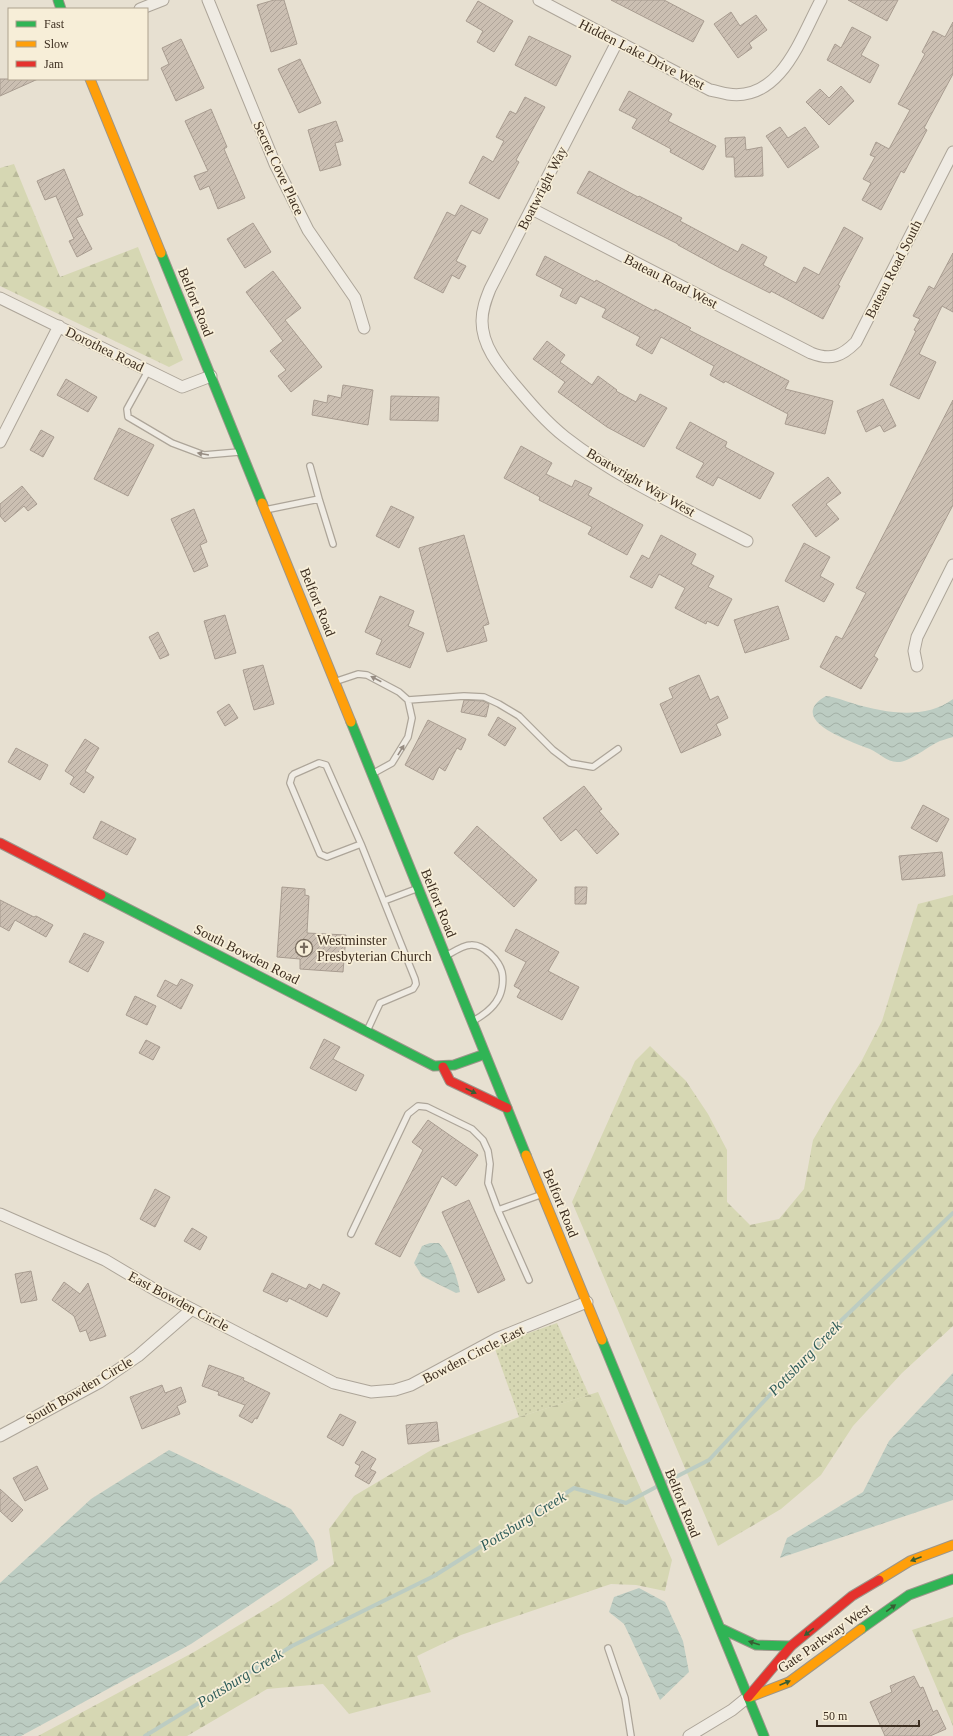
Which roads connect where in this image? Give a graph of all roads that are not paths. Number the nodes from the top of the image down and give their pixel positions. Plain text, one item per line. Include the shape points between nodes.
1 (163, 0) edge
2 (208, 0) edge
3 (539, 0) edge
4 (820, 0) edge
5 (143, 8) edge
6 (617, 42) junction
7 (90, 80) edge
8 (953, 152) edge
9 (532, 209) junction
10 (0, 298) edge
11 (59, 326) junction
12 (364, 328) dead end
13 (484, 338) joint
14 (811, 353) joint
15 (148, 371) junction
16 (211, 376) junction
17 (0, 442) edge
18 (241, 452) junction
19 (310, 466) dead end
20 (319, 499) junction
21 (265, 510) junction
22 (747, 541) dead end
23 (333, 544) dead end
24 (953, 565) edge
25 (917, 666) dead end
26 (334, 682) junction
27 (408, 700) junction
28 (616, 751) dead end
29 (372, 774) junction
30 (0, 843) edge
31 (361, 844) junction
32 (418, 888) junction
33 (384, 901) junction
34 (446, 956) junction
35 (472, 1021) junction
36 (367, 1031) junction
37 (485, 1054) junction
38 (443, 1067) junction
39 (508, 1108) junction
40 (542, 1194) junction
41 (498, 1210) junction
42 (0, 1214) edge
43 (351, 1234) dead end
44 (529, 1280) dead end
45 (587, 1302) junction
46 (192, 1309) junction
47 (356, 1389) joint
48 (0, 1436) edge
49 (953, 1545) edge
50 (953, 1579) edge
51 (720, 1628) junction
52 (791, 1646) junction
53 (608, 1648) dead end
54 (748, 1697) junction
55 (631, 1736) edge
56 (689, 1736) edge
57 (764, 1736) edge

1 - 5 street
2 - 12 street, Secret Cove Place via 275,164 308,230 356,298
3 - 6 street, Hidden Lake Drive West
4 - 6 street, Hidden Lake Drive West via 785,68 773,82 748,93 730,94 710,90
6 - 9 street, Boatwright Way
7 - 16 main road, Belfort Road
8 - 14 street, Bateau Road South via 856,342 836,356 823,358
9 - 13 street, Boatwright Way via 482,308
9 - 14 street, Bateau Road West
10 - 11 street, Dorothea Road
11 - 15 street, Dorothea Road
11 - 17 street
13 - 22 street, Boatwright Way West via 499,367 536,410 564,436 592,457 628,478
15 - 16 street, Dorothea Road via 182,387
18 -> 15 lane via 204,455 172,443 128,417 127,409
16 - 18 main road, Belfort Road
18 - 21 main road, Belfort Road
19 - 20 lane
20 - 21 lane
20 - 23 lane
21 - 26 main road, Belfort Road
24 - 25 street via 917,637 914,651
27 -> 26 lane via 399,692 367,675 358,674
26 - 29 main road, Belfort Road
27 - 28 lane via 464,696 484,698 519,716 570,763 593,767
29 -> 27 lane via 392,763 408,737 412,718
29 - 32 main road, Belfort Road
30 - 36 main road, South Bowden Road
31 - 31 lane via 326,765 319,763 294,774 290,783 320,854 328,858
31 - 33 lane
32 - 33 lane
32 - 34 main road, Belfort Road
33 - 36 lane via 416,984 408,992 380,1003
34 - 35 main road, Belfort Road
34 - 35 lane via 470,945 478,945 490,953 502,971 502,986 497,1001 490,1010
35 - 37 main road, Belfort Road
36 - 38 main road, South Bowden Road via 434,1066
37 - 38 main road, South Bowden Road via 458,1066
37 - 39 main road, Belfort Road
38 -> 39 main road via 450,1081
39 - 40 main road, Belfort Road
40 - 41 lane
40 - 45 main road, Belfort Road
41 - 43 lane via 488,1183 490,1164 483,1140 472,1129 427,1107 418,1106 408,1114
41 - 44 lane
42 - 46 street, East Bowden Circle via 105,1260
45 - 47 street, Bowden Circle East via 498,1338 411,1385 371,1392
45 - 51 main road, Belfort Road
46 - 47 street, East Bowden Circle via 334,1383
46 - 48 street, South Bowden Circle via 138,1356 100,1382
49 -> 52 main road, Gate Parkway West via 910,1561 852,1596
54 -> 50 main road, Gate Parkway West via 789,1682 909,1595
52 -> 51 main road via 756,1645
51 - 54 main road, Belfort Road
52 - 54 main road, Gate Parkway West
53 - 55 lane via 625,1698
54 - 56 street via 732,1710
54 - 57 main road, Belfort Road

